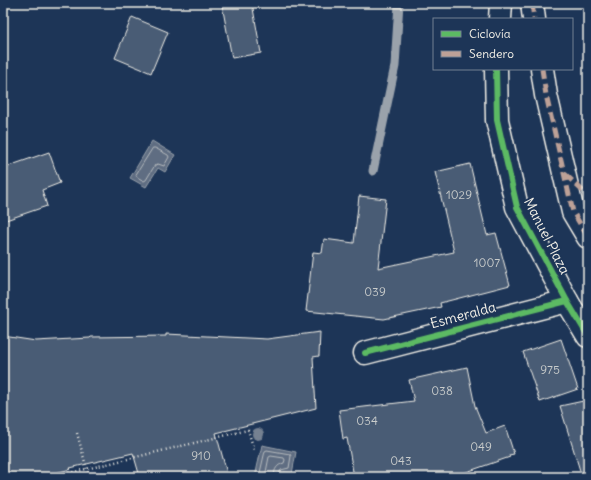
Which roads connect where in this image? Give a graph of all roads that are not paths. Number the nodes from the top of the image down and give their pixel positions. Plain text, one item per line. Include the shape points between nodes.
1 (501, 3) edge
2 (532, 3) edge
3 (500, 18) edge
4 (534, 18) edge
5 (496, 70) edge
6 (542, 70) edge
7 (588, 238) edge
8 (567, 301) junction
9 (588, 336) edge
10 (365, 353) dead end

1 - 3 street
2 - 4 street
5 - 8 street, Manuel Plaza via 497,120 517,207
6 - 7 street via 573,212
8 - 9 street, Manuel Plaza
8 - 10 street, Esmeralda

